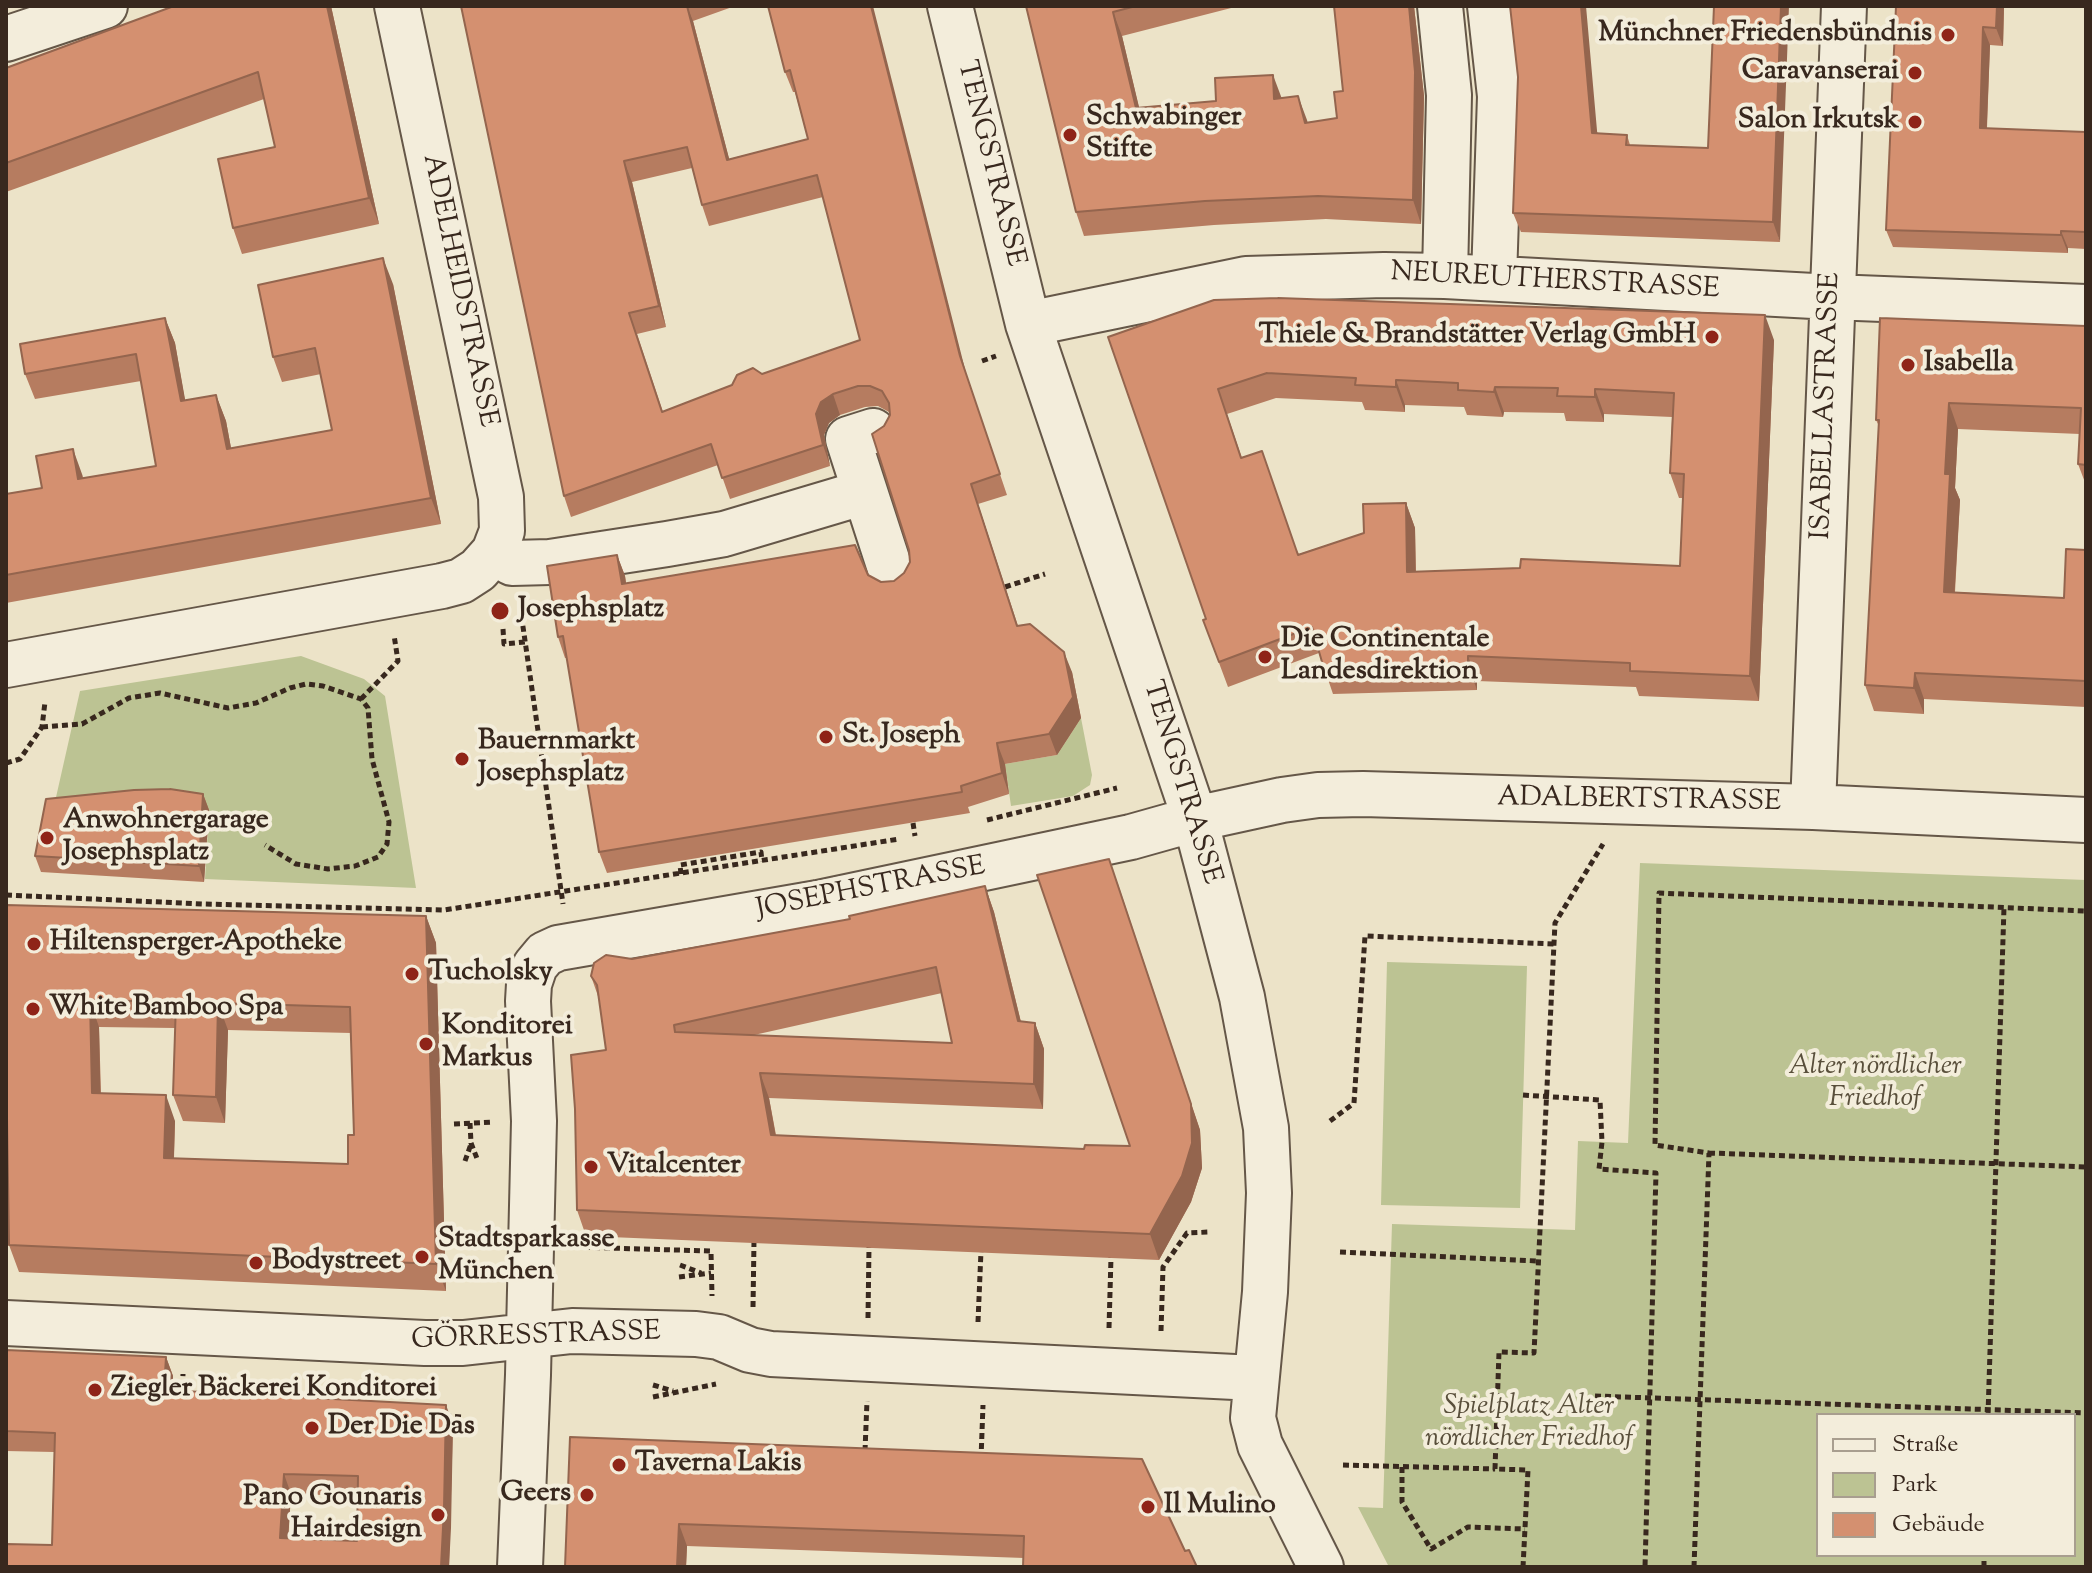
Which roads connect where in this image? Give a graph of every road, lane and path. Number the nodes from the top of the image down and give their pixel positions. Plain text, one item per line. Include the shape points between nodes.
1 (105, 6) edge
2 (397, 6) edge
3 (950, 6) edge
4 (1440, 6) edge
5 (1490, 6) edge
6 (1844, 6) edge
7 (6, 39) edge
8 (1445, 276) junction
9 (1494, 278) junction
10 (1832, 297) junction
11 (2086, 307) edge
12 (1028, 324) junction
13 (873, 431) edge
14 (865, 492) junction
15 (495, 562) junction
16 (1045, 574) dead end
17 (893, 578) edge
18 (1005, 587) edge
19 (392, 623) dead end
20 (503, 629) dead end
21 (525, 642) junction
22 (6, 665) edge
23 (361, 699) junction
24 (46, 700) dead end
25 (42, 727) junction
26 (6, 763) edge
27 (1117, 788) dead end
28 (1629, 802) junction
29 (1813, 807) junction
30 (1195, 819) junction
31 (986, 820) dead end
32 (2086, 820) edge
33 (913, 823) edge
34 (929, 833) edge
35 (899, 839) edge
36 (265, 845) dead end
37 (762, 861) junction
38 (681, 874) junction
39 (562, 894) junction
40 (6, 895) edge
41 (2004, 907) junction
42 (2086, 911) edge
43 (1554, 944) junction
44 (1523, 1095) dead end
45 (1547, 1096) junction
46 (1330, 1121) dead end
47 (470, 1123) dead end
48 (471, 1143) junction
49 (1709, 1153) junction
50 (465, 1161) dead end
51 (478, 1161) dead end
52 (1996, 1163) junction
53 (2086, 1167) edge
54 (573, 1232) edge
55 (1210, 1232) dead end
56 (754, 1241) edge
57 (573, 1247) junction
58 (869, 1247) edge
59 (981, 1251) edge
60 (1340, 1252) dead end
61 (1111, 1257) edge
62 (573, 1259) dead end
63 (1539, 1261) junction
64 (680, 1265) dead end
65 (702, 1273) junction
66 (711, 1273) junction
67 (679, 1277) dead end
68 (713, 1305) dead end
69 (753, 1312) dead end
70 (868, 1319) dead end
71 (6, 1323) edge
72 (978, 1323) dead end
73 (1109, 1330) dead end
74 (1161, 1332) dead end
75 (529, 1335) junction
76 (184, 1369) dead end
77 (1255, 1378) junction
78 (330, 1379) dead end
79 (717, 1384) dead end
80 (653, 1385) dead end
81 (329, 1387) junction
82 (674, 1392) junction
83 (382, 1394) dead end
84 (1595, 1396) dead end
85 (653, 1397) dead end
86 (868, 1397) dead end
87 (1650, 1398) junction
88 (1702, 1400) junction
89 (182, 1403) edge
90 (983, 1403) dead end
91 (328, 1411) edge
92 (1988, 1412) edge
93 (2086, 1413) edge
94 (432, 1415) edge
95 (462, 1417) dead end
96 (865, 1454) edge
97 (1343, 1465) dead end
98 (1402, 1467) junction
99 (1495, 1469) junction
100 (981, 1472) edge
101 (1525, 1529) junction
102 (520, 1567) edge
103 (1321, 1567) edge
104 (1523, 1567) edge
105 (1645, 1567) edge
106 (1694, 1567) edge

1 - 7 street
2 - 15 street, ADELHEIDSTRASSE via 501,497 502,531
3 - 12 street, TENGSTRASSE
4 - 8 street via 1449,95
5 - 9 street via 1500,96
6 - 10 street, ISABELLASTRASSE
8 - 9 street, NEUREUTHERSTRASSE
8 - 12 street, NEUREUTHERSTRASSE via 1246,279
9 - 10 street, NEUREUTHERSTRASSE
10 - 11 street, NEUREUTHERSTRASSE
10 - 29 street, ISABELLASTRASSE
12 - 30 street, TENGSTRASSE
13 - 14 street via 848,439
14 - 15 street via 724,534 550,562
14 - 17 street
15 - 21 path
15 - 22 street via 442,586
16 - 18 path
19 - 23 path via 398,661
20 - 21 path via 504,644
21 - 39 path
23 - 25 path via 306,684 228,708 160,693 129,698 82,724
23 - 36 path via 368,708 372,759 389,822 387,844 378,857 328,869 296,864
24 - 25 path
25 - 26 path via 20,759
27 - 31 path
28 - 29 street, ADALBERTSTRASSE
28 - 30 street, ADALBERTSTRASSE via 1318,795
28 - 43 path via 1555,923
29 - 32 street, ADALBERTSTRASSE
30 - 75 street, JOSEPHSTRASSE via 818,903 566,945 545,954 535,966 528,1001 534,1121
30 - 77 street, TENGSTRASSE via 1242,997 1266,1128 1265,1292
33 - 34 path via 915,836
35 - 37 path
37 - 38 path
37 - 38 path via 761,852 726,855 680,865
38 - 39 path
39 - 40 path via 444,910
41 - 42 path
41 - 49 path via 1659,893 1655,1145
41 - 52 path
43 - 45 path
43 - 46 path via 1365,936 1354,1103
44 - 45 path
45 - 63 path
45 - 87 path via 1600,1100 1599,1169 1656,1173
47 - 48 path
48 - 50 path
48 - 51 path
49 - 52 path
49 - 88 path
52 - 53 path
52 - 92 path
54 - 57 path
55 - 74 path via 1187,1233 1163,1267
56 - 69 path
57 - 62 path
57 - 66 path via 711,1251
58 - 70 path
59 - 72 path
60 - 63 path
61 - 73 path
63 - 99 path via 1534,1353 1499,1352
64 - 65 path
65 - 66 path
65 - 67 path
66 - 68 path
71 - 75 street, GÖRRESSTRASSE via 425,1343
75 - 77 street, GÖRRESSTRASSE via 696,1334 771,1354
75 - 102 street
76 - 89 path
77 - 103 street, TENGSTRASSE via 1253,1418 1260,1445
78 - 81 path
79 - 82 path
80 - 82 path
81 - 83 path via 366,1387
81 - 91 path
82 - 85 path
84 - 87 path
86 - 96 path
87 - 88 path
87 - 105 path
88 - 92 path
88 - 106 path
90 - 100 path
92 - 93 path
94 - 95 path
97 - 98 path
98 - 99 path
98 - 101 path via 1402,1502 1431,1549 1468,1527
99 - 101 path via 1528,1470
101 - 104 path

